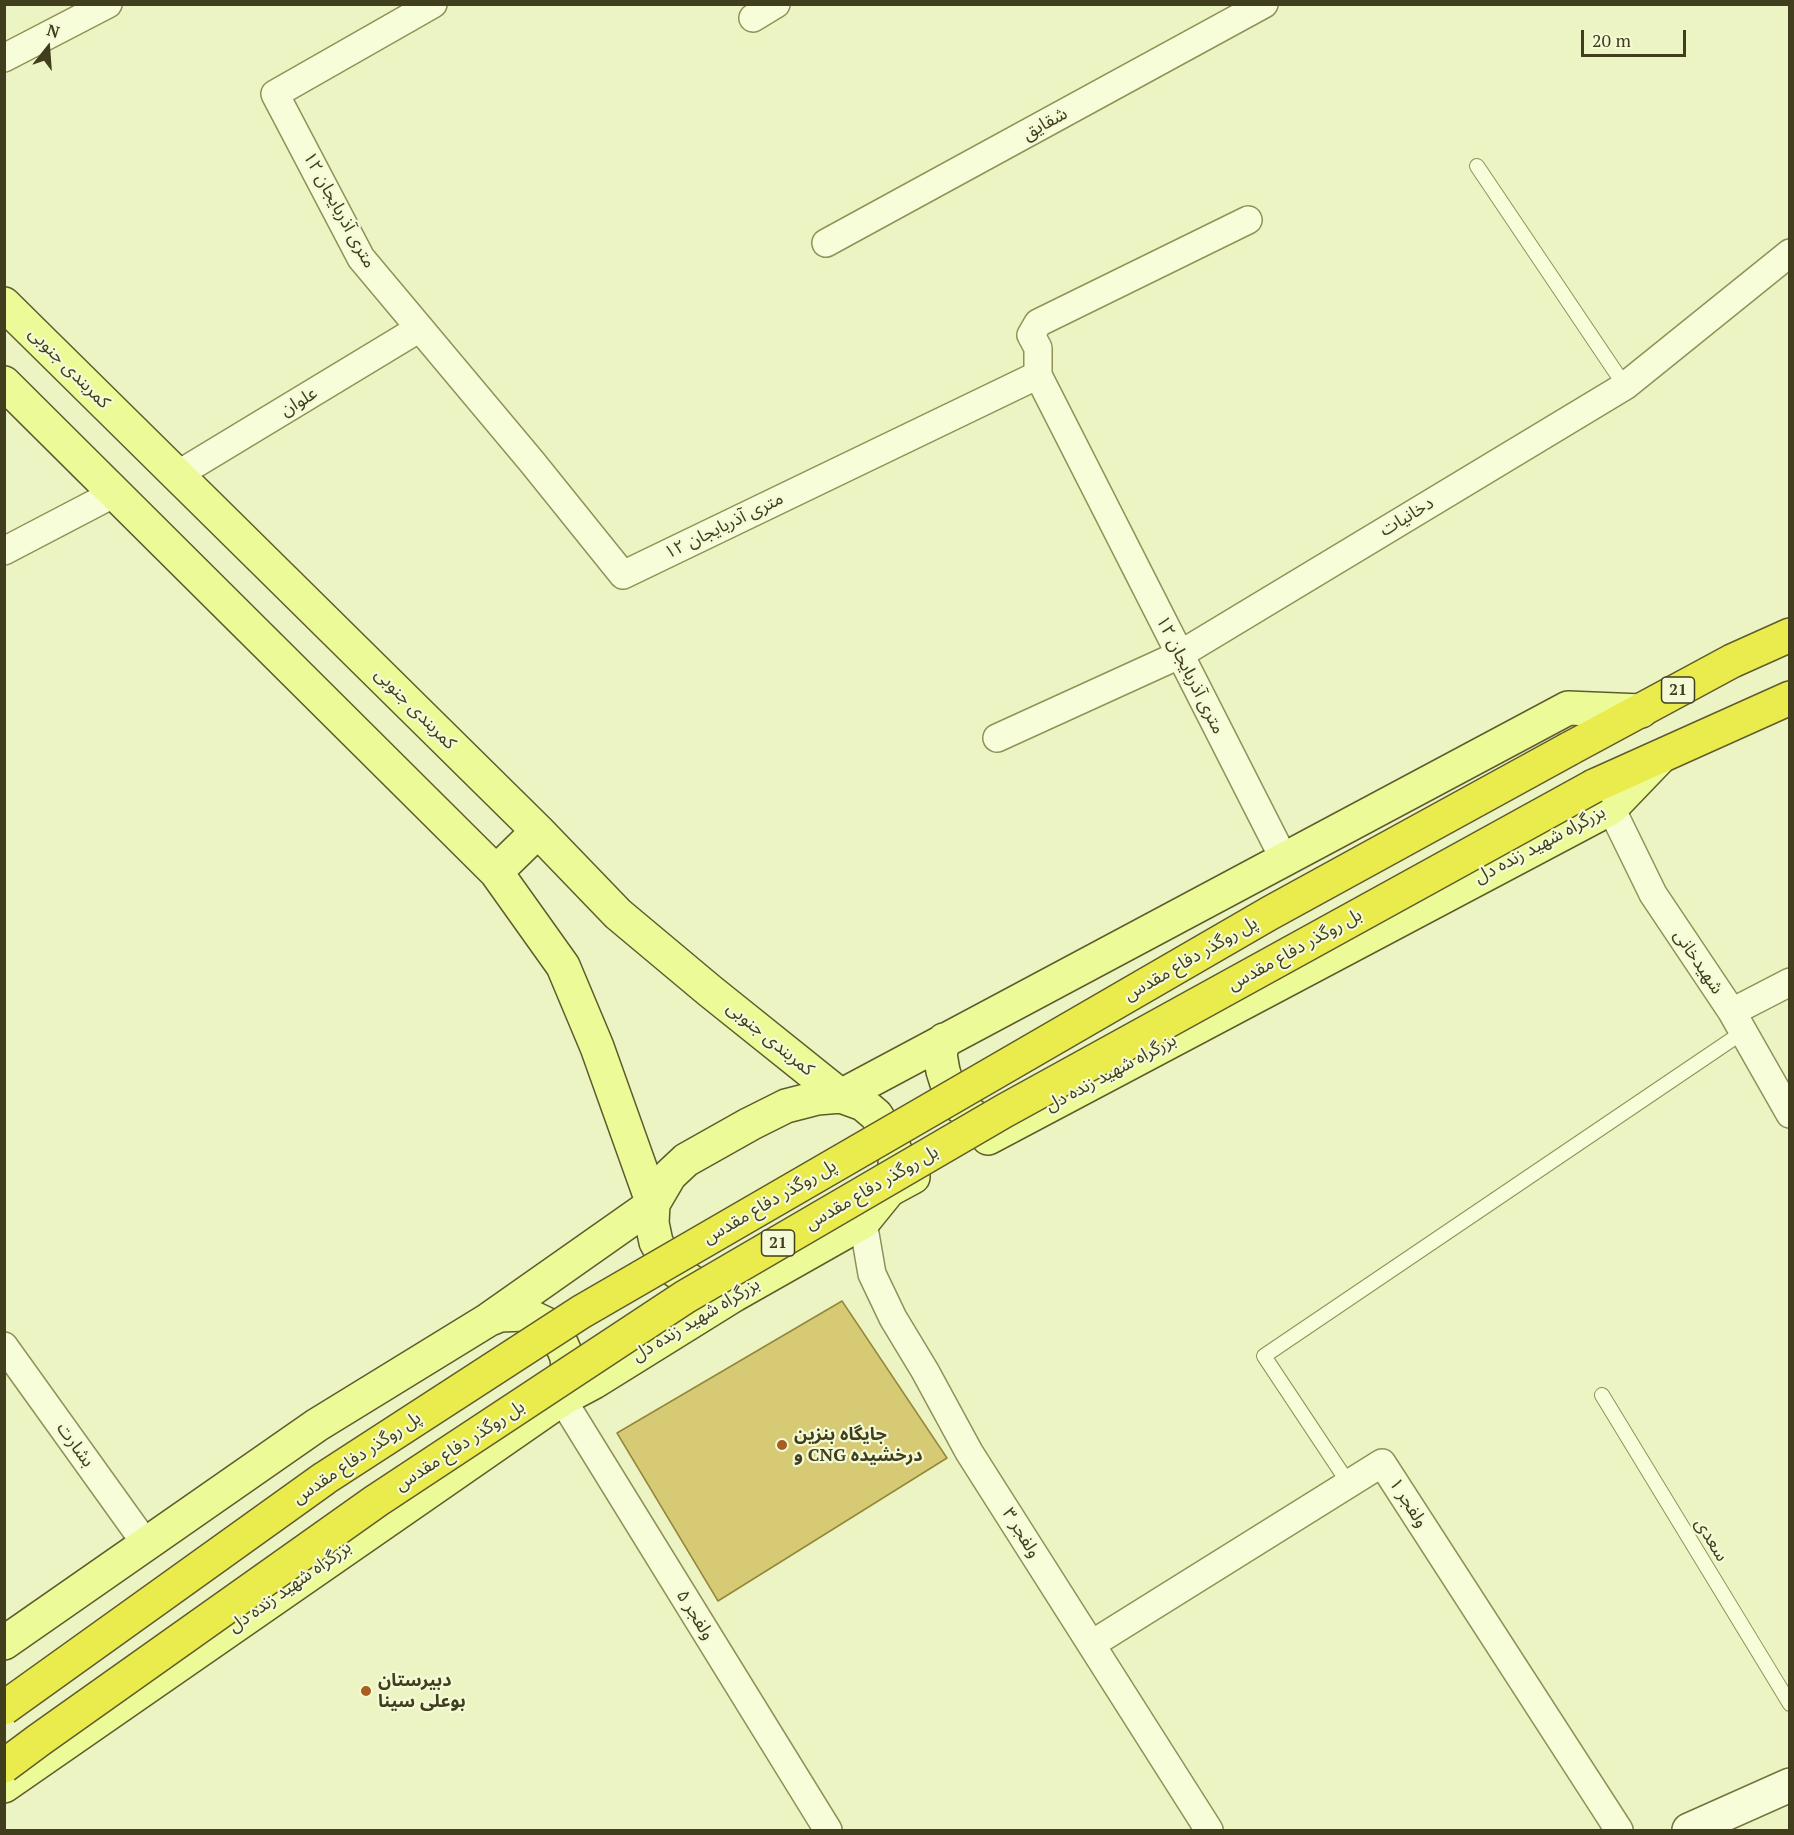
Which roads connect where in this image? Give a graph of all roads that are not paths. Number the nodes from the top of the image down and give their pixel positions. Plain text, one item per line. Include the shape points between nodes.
1 (108, 4) edge
2 (433, 4) edge
3 (1264, 4) edge
4 (4, 58) edge
5 (1477, 166) dead end
6 (1248, 220) dead end
7 (826, 243) dead end
8 (1790, 253) edge
9 (4, 304) edge
10 (420, 328) junction
11 (1038, 375) junction
12 (4, 383) edge
13 (1625, 386) junction
14 (177, 475) junction
15 (115, 493) junction
16 (4, 551) edge
17 (1790, 635) edge
18 (1179, 655) junction
19 (1790, 698) edge
20 (1641, 711) junction
21 (997, 738) dead end
22 (1602, 797) junction
23 (538, 831) junction
24 (1284, 859) junction
25 (496, 872) junction
26 (1790, 982) edge
27 (1738, 1022) junction
28 (944, 1040) junction
29 (841, 1096) junction
30 (1790, 1114) edge
31 (1009, 1126) junction
32 (889, 1190) junction
33 (653, 1203) junction
34 (862, 1222) junction
35 (734, 1295) junction
36 (488, 1320) junction
37 (4, 1346) edge
38 (1602, 1395) dead end
39 (562, 1399) junction
40 (1349, 1484) junction
41 (146, 1544) junction
42 (4, 1643) edge
43 (1092, 1644) junction
44 (1790, 1704) edge
45 (4, 1708) edge
46 (4, 1766) edge
47 (1790, 1785) edge
48 (4, 1786) edge
49 (828, 1830) edge
50 (1209, 1830) edge
51 (1619, 1830) edge
52 (1689, 1830) edge

1 - 4 street
2 - 10 street, ۱۲ متری آذربایجان via 275,94 361,258
3 - 7 street, شقایق
5 - 13 lane
6 - 11 street via 1038,323 1031,335 1038,348
8 - 13 street, دخانیات
9 - 14 main road, کمربندی جنوبی
10 - 11 street, ۱۲ متری آذربایجان via 623,575
10 - 14 street, علوان
11 - 18 street, ۱۲ متری آذربایجان
12 - 15 main road
13 - 18 street, دخانیات
14 - 23 main road, کمربندی جنوبی
15 - 16 street
15 - 25 main road
17 - 20 highway, 21 via 1732,661
18 - 21 street, دخانیات
18 - 24 street, ۱۲ متری آذربایجان
19 - 22 highway, بزرگراه شهید زنده دل / 21 via 1660,757
20 - 24 main road via 1568,708
20 - 45 highway, پل روگذر دفاع مقدس / 21, bridge via 1270,913 581,1312 325,1478
22 - 27 street, شهیدخانی via 1653,894
22 - 31 main road, بزرگراه شهید زنده دل
22 - 46 highway, بل روگذر دفاع مقدس / 21, bridge via 1004,1111 685,1297 376,1501
23 - 25 main road
23 - 29 main road, کمربندی جنوبی via 618,914
24 - 28 main road
25 - 33 main road via 563,966 597,1047
26 - 27 street
27 - 30 street, شهیدخانی
27 - 40 lane via 1264,1356
28 - 29 main road
28 - 31 main road via 940,1054 943,1071 957,1104 977,1119
29 - 32 main road, کمربندی جنوبی via 863,1104 889,1135 896,1153
29 - 33 main road via 786,1106 686,1160 670,1175
31 - 32 main road, بزرگراه شهید زنده دل
32 - 34 main road, بزرگراه شهید زنده دل
33 - 35 main road via 656,1242 670,1267 705,1291
33 - 36 main road
34 - 35 main road, بزرگراه شهید زنده دل
34 - 43 street, ولفجر ۳ via 872,1274 893,1318 969,1452
35 - 39 main road, بزرگراه شهید زنده دل
36 - 39 main road via 500,1315 525,1314 557,1334 568,1370
36 - 41 main road via 317,1425
37 - 41 street, بشارت
38 - 44 lane, سعدی
39 - 48 main road, بزرگراه شهید زنده دل
39 - 49 street, ولفجر ۵
40 - 43 street, ولفجر ۱
40 - 51 street, ولفجر ۱ via 1382,1463
41 - 42 main road
43 - 50 street, ولفجر ۳
47 - 52 street

